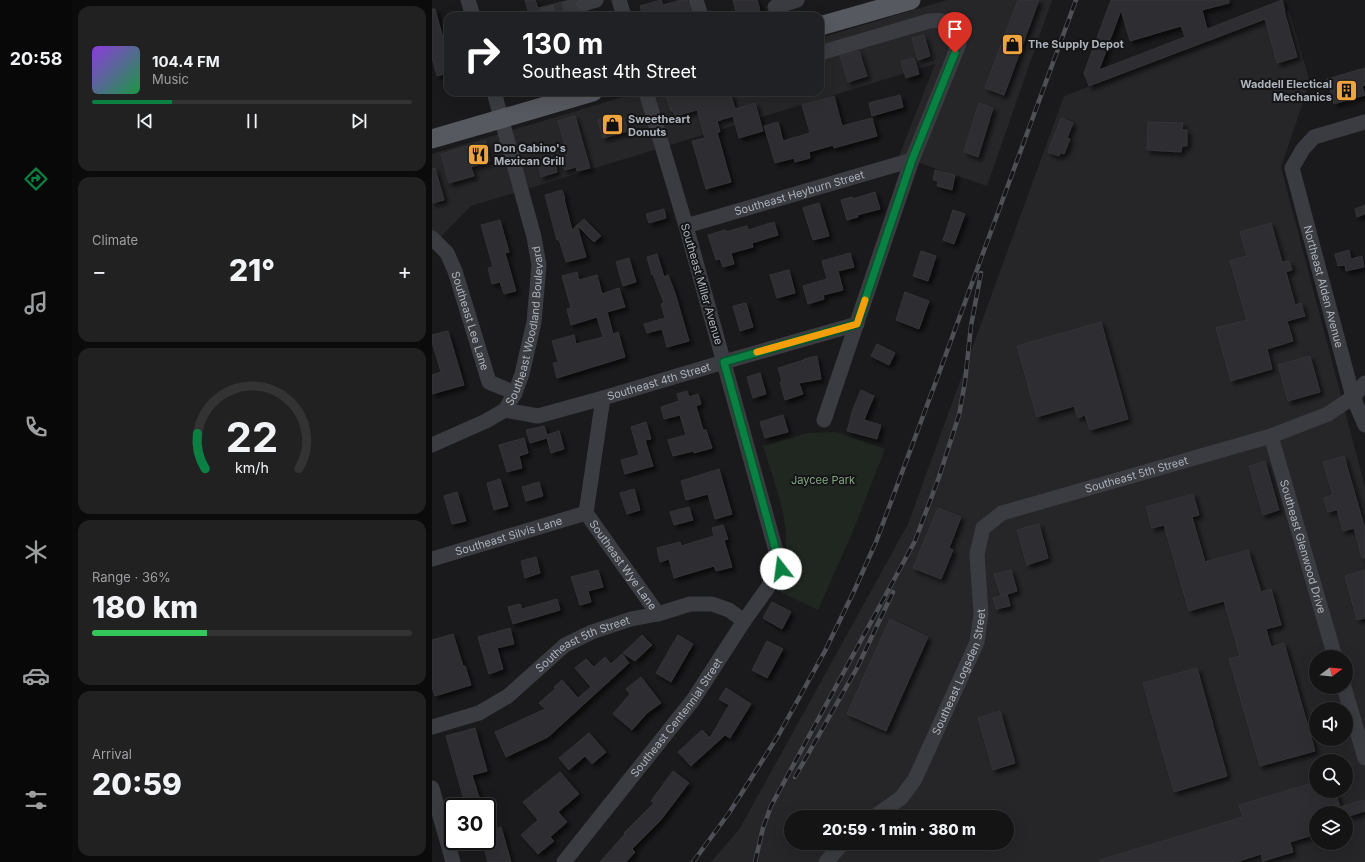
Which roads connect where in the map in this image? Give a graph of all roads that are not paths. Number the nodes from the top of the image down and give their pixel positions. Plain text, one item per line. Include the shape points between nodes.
1 (468, 0) edge
2 (620, 0) edge
3 (696, 0) edge
4 (797, 0) edge
5 (911, 0) edge
6 (775, 8) edge
7 (472, 12) edge
8 (623, 12) edge
9 (700, 12) edge
10 (824, 25) edge
11 (824, 52) edge
12 (495, 96) edge
13 (579, 96) edge
14 (647, 96) edge
15 (501, 119) junction
16 (1365, 122) edge
17 (432, 139) edge
18 (912, 160) junction
19 (686, 226) junction
20 (432, 238) edge
21 (857, 324) junction
22 (724, 362) junction
23 (1365, 383) edge
24 (515, 393) junction
25 (1353, 397) junction
26 (603, 398) junction
27 (505, 410) junction
28 (824, 420) dead end
29 (1365, 425) edge
30 (1271, 436) junction
31 (432, 444) edge
32 (586, 513) junction
33 (1002, 514) joint
34 (432, 559) edge
35 (781, 569) joint
36 (658, 614) junction
37 (744, 621) junction
38 (1334, 650) edge
39 (1346, 694) edge
40 (432, 727) edge
41 (1365, 758) edge
42 (433, 797) edge
43 (884, 810) edge
44 (837, 850) edge
45 (454, 862) edge
46 (564, 862) edge
47 (826, 862) edge

1 - 7 street
2 - 8 street
3 - 9 street
4 - 6 street
5 - 10 main road
11 - 18 street via 929,21 942,21 951,27 959,44
12 - 15 street, Southeast Woodland Boulevard
13 - 15 main road
14 - 19 street, Southeast Miller Avenue
15 - 17 main road
15 - 24 street, Southeast Woodland Boulevard via 534,237 539,265 534,322
16 - 25 street, Northeast Alden Avenue via 1314,137 1302,149 1292,168
18 - 19 street, Southeast Heyburn Street
18 - 21 street
19 - 22 street, Southeast Miller Avenue
20 - 24 street, Southeast Lee Lane via 447,253 455,271 489,382
21 - 22 street, Southeast 4th Street
21 - 28 street
22 - 26 street, Southeast 4th Street
22 - 35 street, Southeast Miller Avenue
23 - 25 street, Southeast 5th Street
24 - 27 street, Southeast Woodland Boulevard
25 - 29 street, Northeast Alden Avenue
25 - 30 street, Southeast 5th Street via 1328,414
26 - 27 street, Southeast 4th Street via 538,416
26 - 32 street, Southeast Wye Lane
27 - 31 street, Southeast Woodland Boulevard
30 - 33 street, Southeast 5th Street
30 - 38 street, Southeast Glenwood Drive
32 - 34 street, Southeast Silvis Lane
32 - 36 street, Southeast Wye Lane
33 - 43 street, Southeast Logsden Street via 983,528 977,554 981,614 977,642 915,780 901,798
35 - 37 street, Southeast Centennial Street
36 - 37 street, Southeast 5th Street via 690,604 712,604 729,610
36 - 40 street, Southeast 5th Street via 631,619 592,632 565,645 508,696 479,714
37 - 46 street, Southeast Centennial Street via 693,700
39 - 41 street
42 - 45 street
44 - 47 street

